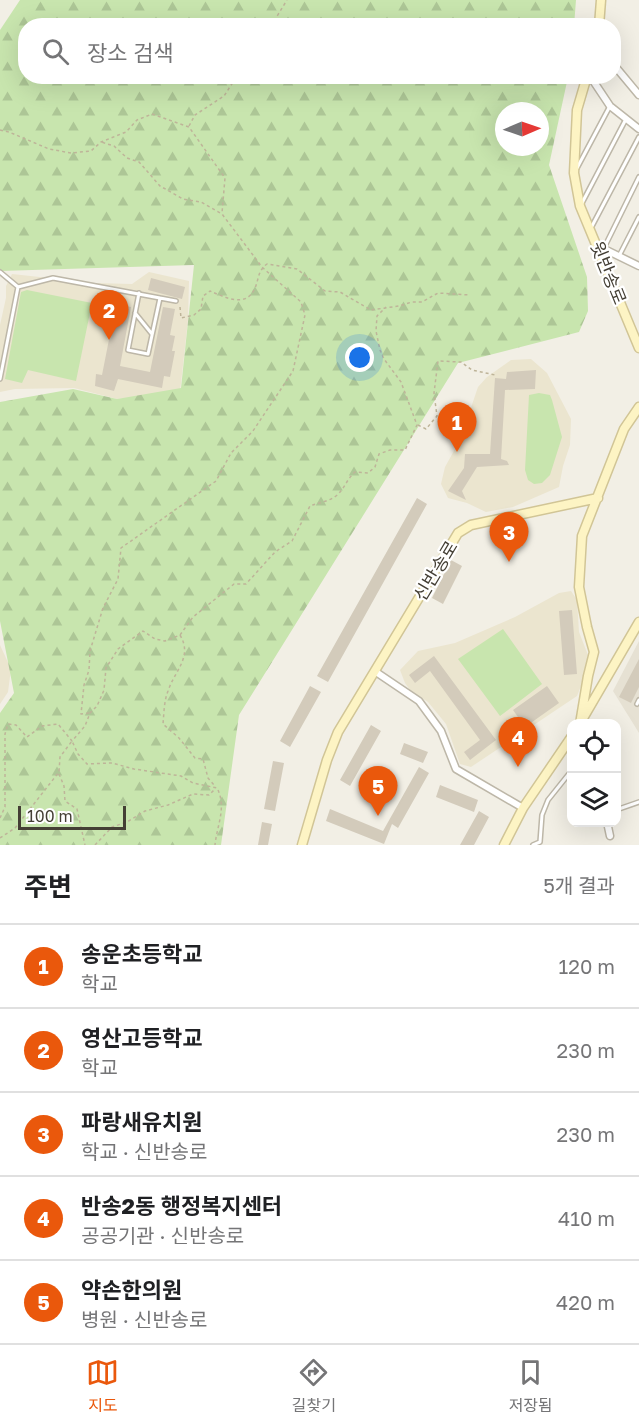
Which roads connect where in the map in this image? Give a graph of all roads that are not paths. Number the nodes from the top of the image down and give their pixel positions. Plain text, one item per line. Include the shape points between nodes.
1 (601, 0) edge
2 (599, 18) edge
3 (621, 73) edge
4 (586, 84) edge
5 (595, 84) edge
6 (639, 95) edge
7 (610, 106) junction
8 (626, 119) junction
9 (639, 129) edge
10 (639, 137) edge
11 (574, 173) junction
12 (639, 177) edge
13 (580, 206) junction
14 (639, 217) edge
15 (590, 230) junction
16 (600, 248) junction
17 (619, 256) junction
18 (639, 267) edge
19 (0, 272) edge
20 (18, 287) junction
21 (139, 293) junction
22 (160, 298) junction
23 (176, 301) road end
24 (135, 313) junction
25 (152, 334) junction
26 (639, 348) edge
27 (0, 379) edge
28 (639, 407) edge
29 (598, 498) junction
30 (639, 622) edge
31 (376, 672) junction
32 (639, 700) edge
33 (637, 704) dead end
34 (581, 719) edge
35 (582, 719) edge
36 (567, 743) edge
37 (570, 773) edge
38 (639, 802) edge
39 (523, 808) junction
40 (621, 808) edge
41 (608, 827) edge
42 (610, 836) dead end
43 (302, 845) edge
44 (504, 845) edge
45 (533, 845) edge

1 - 2 main road
3 - 6 street
4 - 11 main road, 윗반송로 via 577,110
5 - 7 street
7 - 8 street
7 - 11 lane
8 - 9 street
8 - 13 lane
10 - 15 lane, 윗반송로
11 - 13 main road, 윗반송로
12 - 16 lane
13 - 15 main road, 윗반송로
14 - 17 lane
15 - 16 main road, 윗반송로
16 - 17 street
16 - 26 main road, 윗반송로
17 - 18 street
19 - 20 lane
20 - 21 lane via 53,278
20 - 27 lane
21 - 22 lane
21 - 24 lane
22 - 23 lane
22 - 25 lane
24 - 25 lane
24 - 25 lane via 128,350 148,354
28 - 29 main road via 624,429
29 - 31 main road, 신반송로 via 471,525 458,533
29 - 34 main road via 582,536 579,587 594,652
30 - 35 main road
31 - 39 street via 419,700 441,731 456,769
31 - 43 main road, 신반송로 via 338,732
32 - 33 lane
36 - 39 main road
37 - 45 lane via 548,800 542,815 540,842
38 - 40 lane
39 - 44 main road
41 - 42 street

